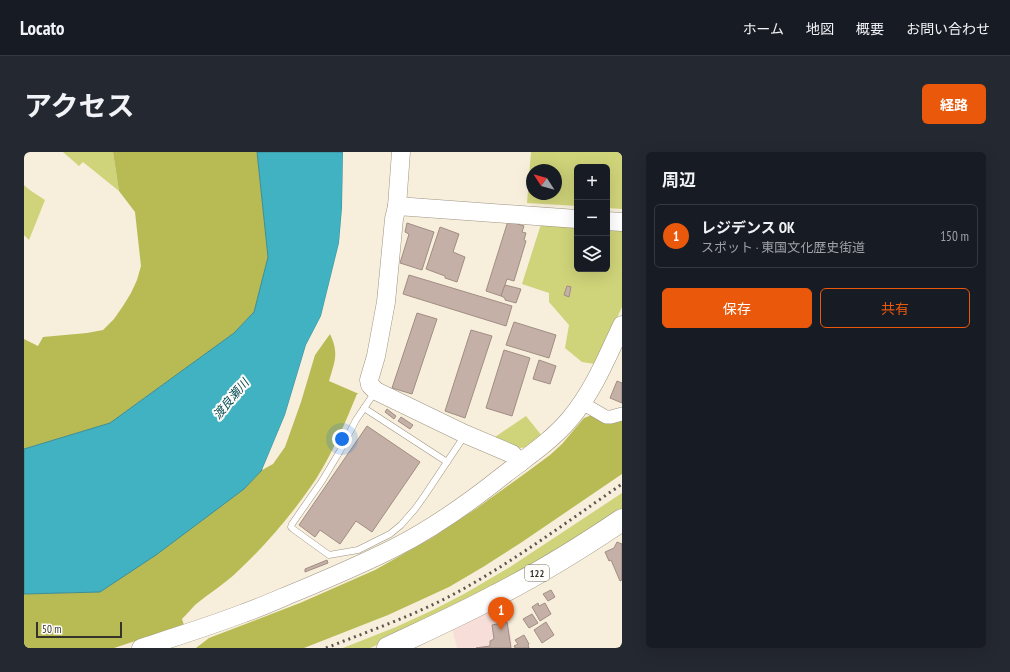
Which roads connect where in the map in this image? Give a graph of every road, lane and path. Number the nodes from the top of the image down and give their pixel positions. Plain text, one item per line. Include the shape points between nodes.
1 (401, 152) edge
2 (398, 206) junction
3 (574, 219) edge
4 (610, 221) edge
5 (622, 222) edge
6 (622, 325) edge
7 (376, 391) junction
8 (582, 403) junction
9 (364, 408) junction
10 (622, 414) edge
11 (465, 434) junction
12 (447, 462) junction
13 (520, 462) junction
14 (622, 520) edge
15 (141, 648) edge
16 (388, 648) edge

1 - 2 street
2 - 3 street
2 - 7 street via 394,219 386,302 369,380
4 - 5 street
6 - 8 street
7 - 9 lane
7 - 11 street
8 - 10 street via 606,417
8 - 13 street via 555,434
9 - 12 lane
9 - 12 lane via 322,481 291,527 329,555 358,550 396,530 415,510
11 - 12 lane
11 - 13 street via 512,454
13 - 15 street via 470,501 395,548 245,613
14 - 16 highway, 122 via 517,585

